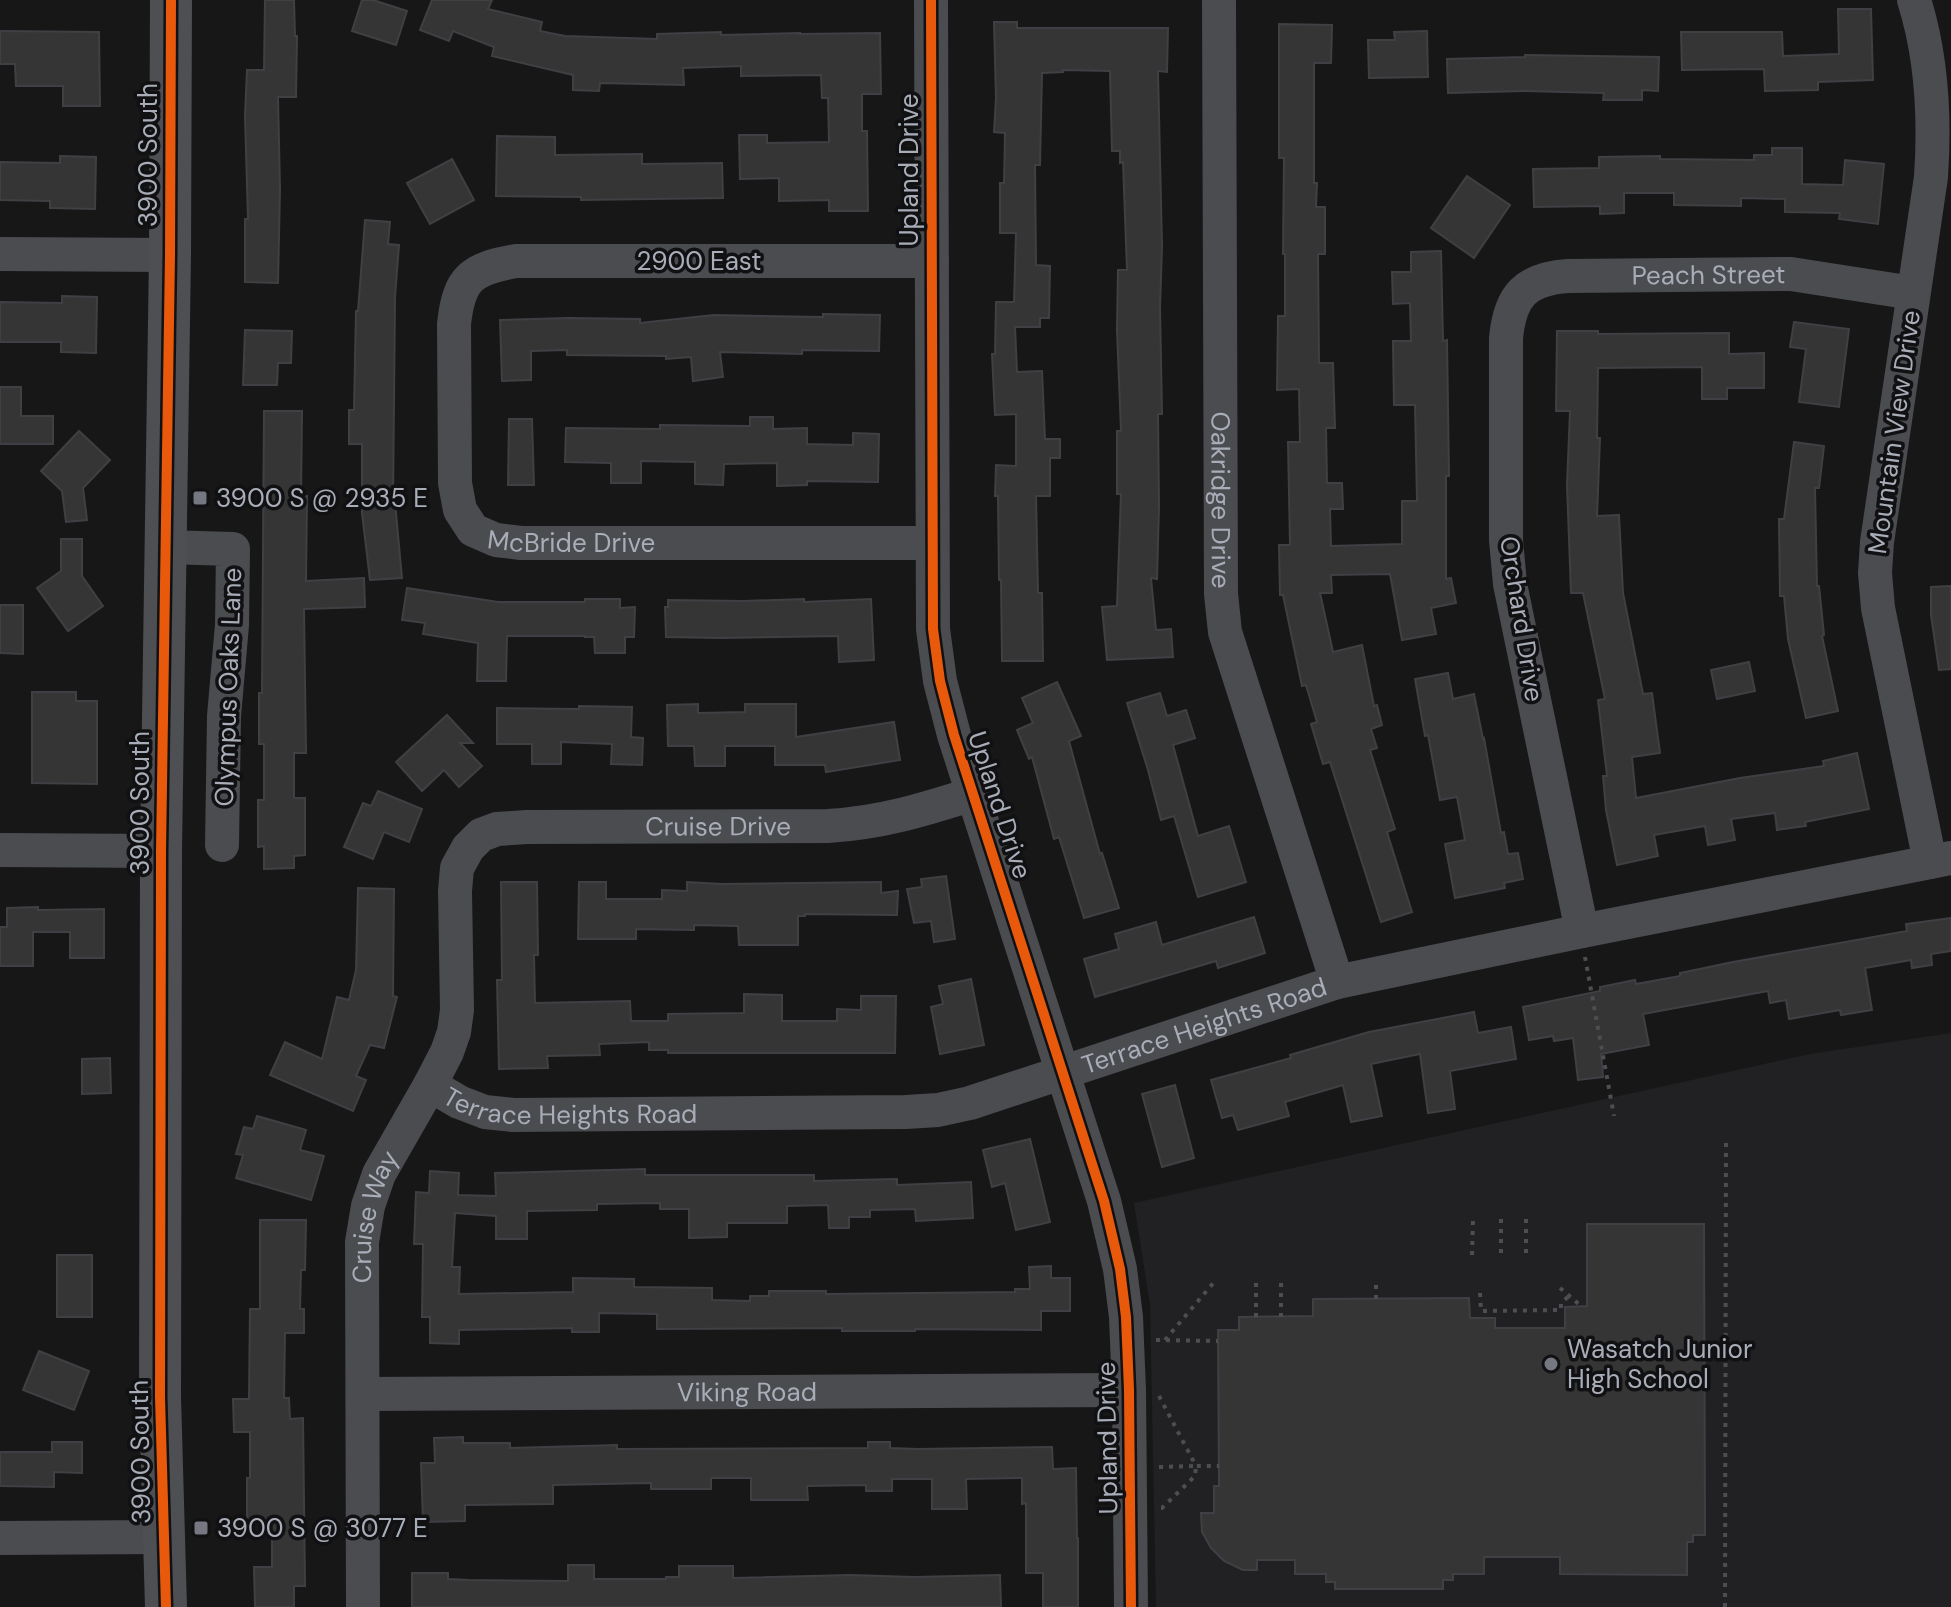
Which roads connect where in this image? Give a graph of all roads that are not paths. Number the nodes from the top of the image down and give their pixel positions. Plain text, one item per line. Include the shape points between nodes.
1 (171, 0) edge
2 (931, 0) edge
3 (1219, 0) edge
4 (1914, 0) edge
5 (0, 254) edge
6 (170, 255) junction
7 (932, 261) junction
8 (469, 277) joint
9 (1913, 293) junction
10 (1513, 304) joint
11 (932, 543) junction
12 (165, 547) junction
13 (973, 794) junction
14 (222, 845) dead end
15 (468, 848) joint
16 (0, 850) edge
17 (161, 851) junction
18 (1940, 860) edge
19 (1582, 941) junction
20 (1337, 982) junction
21 (1064, 1072) junction
22 (430, 1085) junction
23 (1143, 1391) junction
24 (363, 1394) junction
25 (163, 1537) junction
26 (0, 1538) edge
27 (166, 1607) edge
28 (363, 1607) edge
29 (1131, 1607) edge

1 - 6 main road, 3900 South
2 - 7 street, Upland Drive
3 - 20 street, Oakridge Drive via 1225,632
4 - 9 street, Mountain View Drive via 1933,100 1933,143
5 - 6 street
6 - 12 main road, 3900 South
7 - 8 street, 2900 East via 516,261
7 - 11 street, Upland Drive
8 - 11 street, McBride Drive via 457,300 454,324 455,483 460,510 473,530 521,543
9 - 10 street, Peach Street via 1791,274 1568,276 1540,280
9 - 18 street, Mountain View Drive via 1875,573 1878,608
10 - 19 street, Orchard Drive via 1506,338 1510,584
11 - 13 street, Upland Drive via 940,681
12 - 14 street, Olympus Oaks Lane via 233,549
12 - 17 main road, 3900 South
13 - 15 street, Cruise Drive via 862,824 527,827 497,829
13 - 21 street, Upland Drive
15 - 22 street, Cruise Way via 457,868 455,891 454,1032
16 - 17 street
17 - 25 main road, 3900 South
18 - 19 street, Terrace Heights Road
19 - 20 street, Terrace Heights Road
20 - 21 street, Terrace Heights Road
21 - 22 street, Terrace Heights Road via 970,1103 906,1112 513,1115 485,1112
21 - 23 street, Upland Drive via 1104,1201
22 - 24 street, Cruise Way via 379,1174 368,1206 362,1242
23 - 24 street, Viking Road
23 - 29 street, Upland Drive
24 - 28 street, Cruise Way
25 - 26 street
25 - 27 main road, 3900 South

